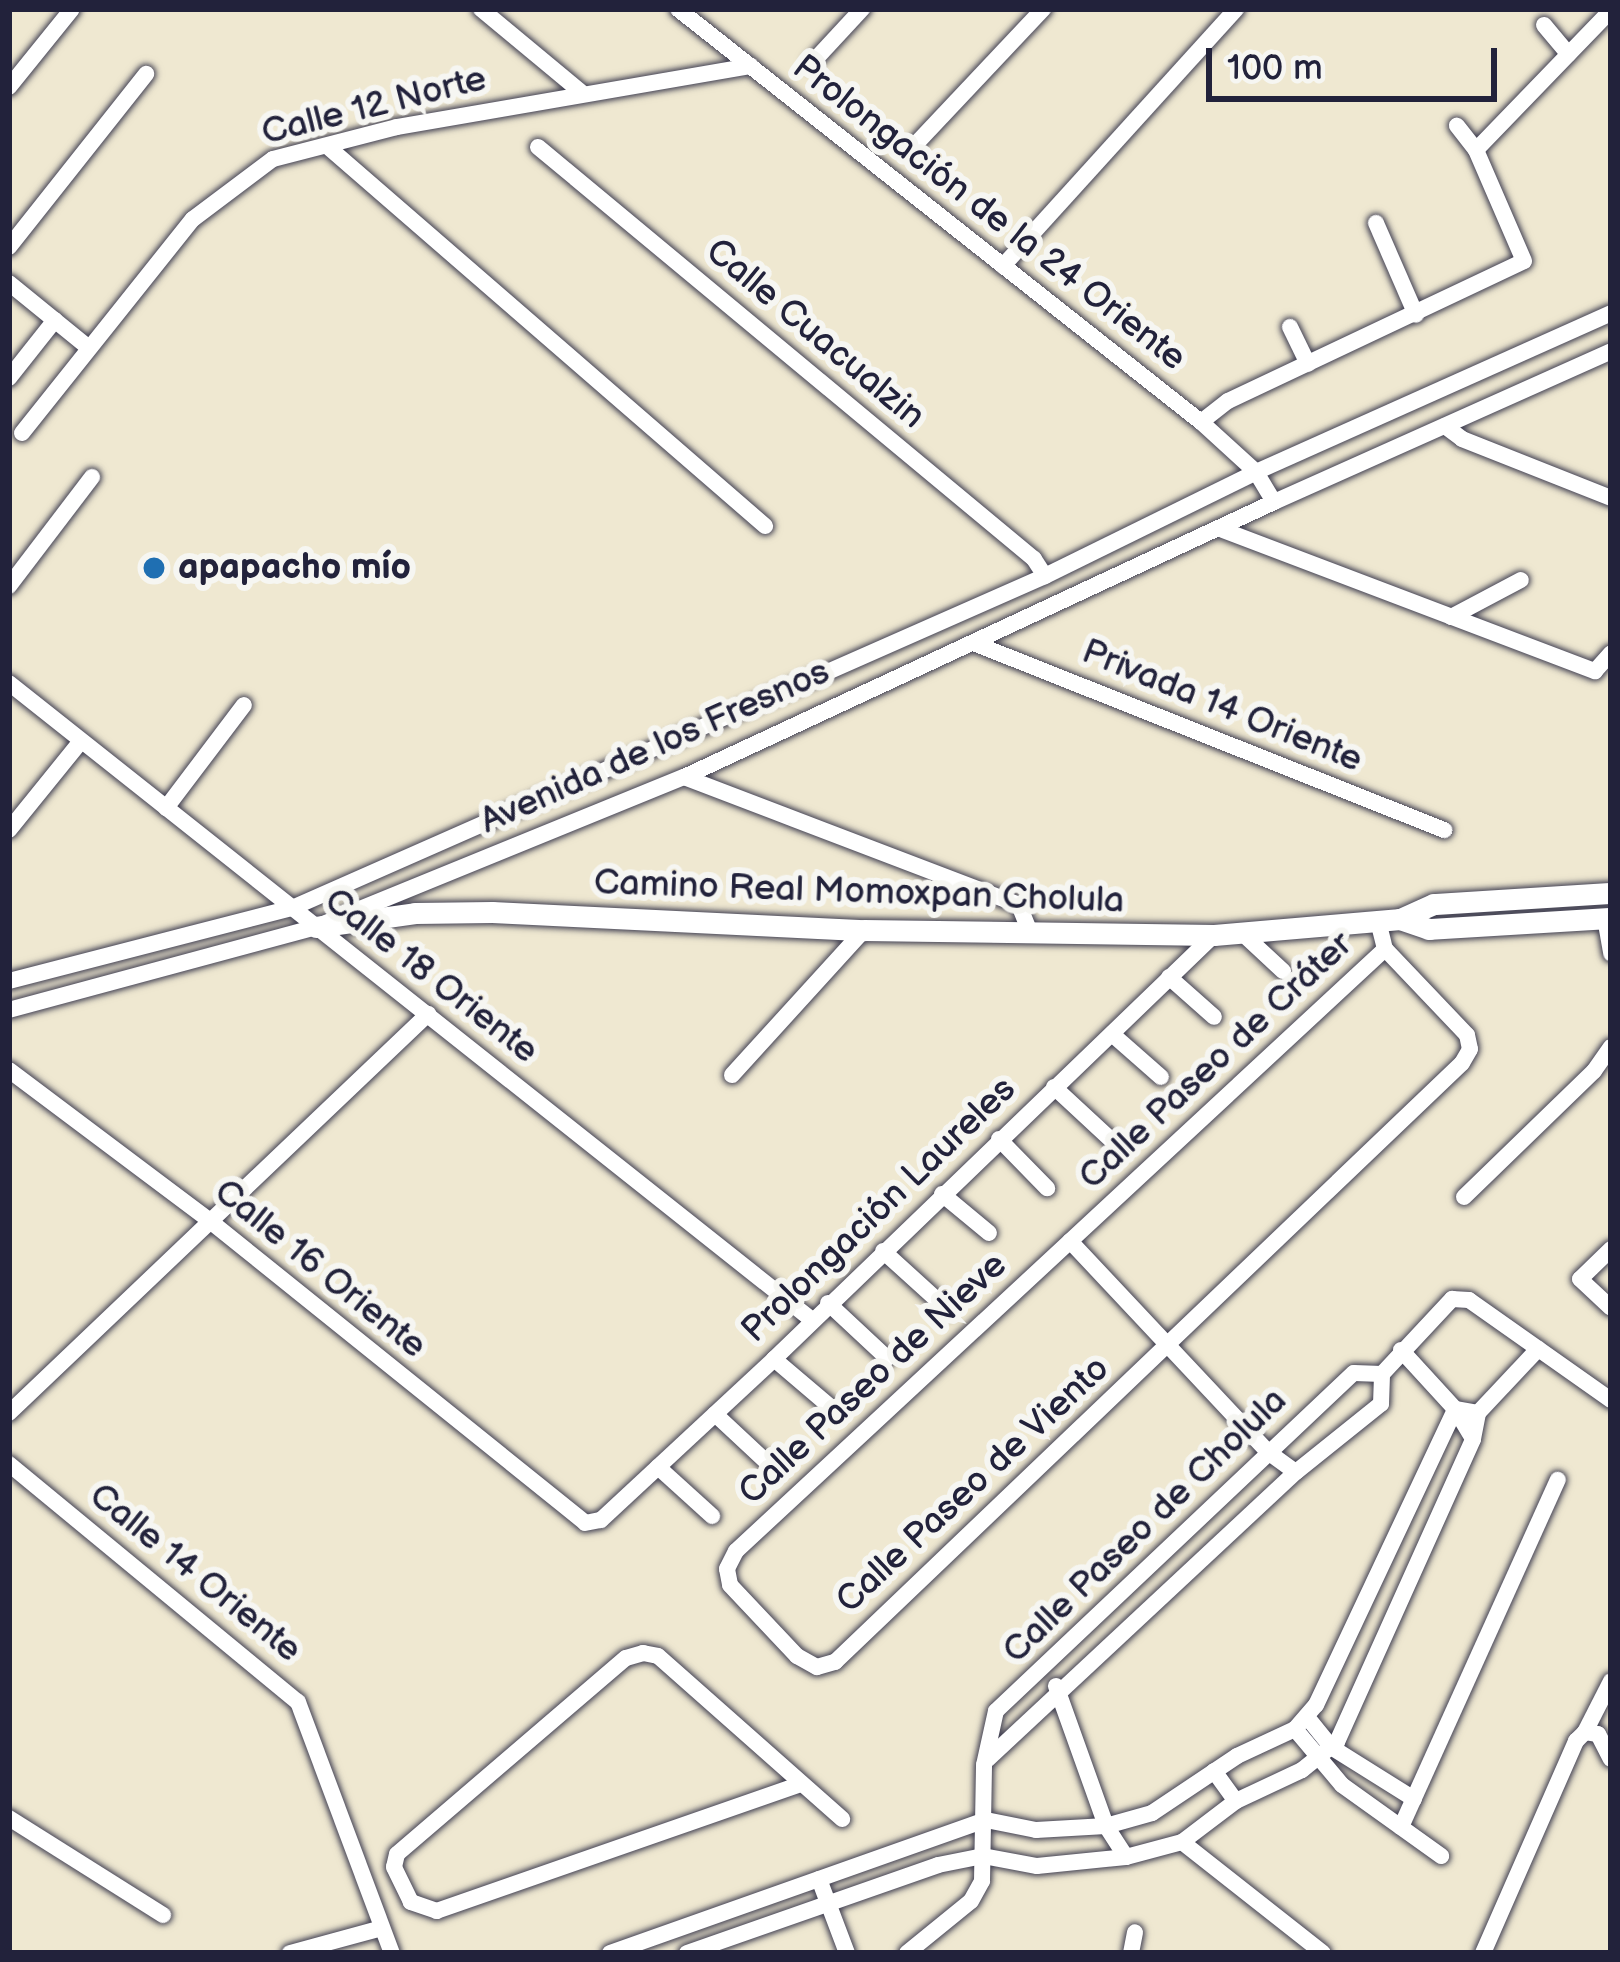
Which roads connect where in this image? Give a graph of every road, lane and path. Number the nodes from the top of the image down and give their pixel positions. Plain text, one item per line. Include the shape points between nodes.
1 (72, 9) edge
2 (481, 9) edge
3 (678, 9) edge
4 (862, 9) edge
5 (1042, 9) edge
6 (1236, 9) edge
7 (1611, 10) edge
8 (1544, 25) dead end
9 (1568, 55) junction
10 (812, 63) dead end
11 (751, 66) junction
12 (146, 74) dead end
13 (9, 87) edge
14 (581, 92) junction
15 (1457, 125) dead end
16 (915, 145) dead end
17 (327, 146) junction
18 (538, 147) dead end
19 (1476, 150) junction
20 (1376, 224) dead end
21 (9, 247) edge
22 (1003, 266) junction
23 (9, 283) edge
24 (1611, 313) edge
25 (1416, 314) junction
26 (55, 320) junction
27 (1290, 327) dead end
28 (89, 348) junction
29 (1611, 351) edge
30 (1308, 364) junction
31 (9, 378) edge
32 (1201, 422) junction
33 (1445, 426) junction
34 (22, 433) dead end
35 (1256, 472) junction
36 (92, 477) dead end
37 (1611, 498) edge
38 (1274, 502) junction
39 (765, 526) dead end
40 (1223, 530) junction
41 (1046, 576) junction
42 (1521, 580) dead end
43 (9, 586) edge
44 (1451, 616) junction
45 (976, 644) junction
46 (1611, 652) edge
47 (9, 683) edge
48 (244, 705) dead end
49 (81, 741) junction
50 (684, 777) junction
51 (166, 808) junction
52 (9, 830) edge
53 (1444, 830) dead end
54 (1611, 892) edge
55 (292, 908) junction
56 (1608, 918) edge
57 (1389, 920) junction
58 (316, 928) junction
59 (864, 930) junction
60 (1030, 932) junction
61 (1242, 933) junction
62 (1214, 935) junction
63 (1385, 949) junction
64 (1611, 953) edge
65 (1283, 971) dead end
66 (1169, 977) junction
67 (9, 981) edge
68 (9, 1010) edge
69 (428, 1014) junction
70 (1214, 1017) dead end
71 (1112, 1034) junction
72 (1611, 1046) edge
73 (9, 1070) edge
74 (732, 1075) dead end
75 (1161, 1077) dead end
76 (1054, 1088) junction
77 (999, 1139) junction
78 (1121, 1149) dead end
79 (1047, 1188) dead end
80 (942, 1194) junction
81 (1464, 1197) dead end
82 (210, 1221) junction
83 (989, 1233) dead end
84 (1070, 1241) junction
85 (1611, 1249) edge
86 (883, 1251) junction
87 (828, 1303) junction
88 (1611, 1308) edge
89 (948, 1310) dead end
90 (812, 1320) junction
91 (1171, 1343) junction
92 (1538, 1349) junction
93 (1401, 1350) junction
94 (887, 1358) dead end
95 (774, 1359) junction
96 (1382, 1374) junction
97 (1611, 1400) edge
98 (1455, 1409) junction
99 (834, 1410) dead end
100 (9, 1413) edge
101 (1478, 1413) junction
102 (716, 1414) junction
103 (1473, 1439) junction
104 (1268, 1452) junction
105 (9, 1464) edge
106 (658, 1467) junction
107 (774, 1468) dead end
108 (1296, 1472) junction
109 (1558, 1480) dead end
110 (712, 1516) dead end
111 (585, 1523) joint
112 (1048, 1665) junction
113 (817, 1667) joint
114 (1611, 1681) edge
115 (1057, 1690) junction
116 (1301, 1723) junction
117 (1585, 1732) junction
118 (1323, 1752) junction
119 (988, 1759) junction
120 (1611, 1759) edge
121 (1214, 1771) junction
122 (801, 1784) junction
123 (1414, 1799) junction
124 (1236, 1801) junction
125 (9, 1818) edge
126 (842, 1819) dead end
127 (986, 1820) junction
128 (1106, 1826) junction
129 (1401, 1827) junction
130 (1182, 1842) junction
131 (983, 1856) junction
132 (1441, 1856) dead end
133 (1126, 1857) junction
134 (820, 1879) junction
135 (403, 1886) junction
136 (371, 1899) junction
137 (829, 1904) junction
138 (163, 1915) dead end
139 (382, 1928) junction
140 (1135, 1932) dead end
141 (636, 1949) edge
142 (290, 1953) edge
143 (392, 1953) edge
144 (610, 1953) edge
145 (688, 1953) edge
146 (847, 1953) edge
147 (907, 1953) edge
148 (1131, 1953) edge
149 (1323, 1953) edge
150 (1483, 1953) edge

1 - 13 street
2 - 14 street
3 - 11 street, Prolongación de la 24 Oriente
4 - 10 street
5 - 16 street
6 - 22 street
7 - 9 street
8 - 9 street
9 - 19 street
11 - 14 street, Calle 12 Norte
11 - 22 street, Prolongación de la 24 Oriente
12 - 21 street
14 - 17 street, Calle 12 Norte
15 - 19 street
17 - 28 street, Calle 12 Norte via 273,159 193,219
17 - 39 street
18 - 41 street, Calle Cuacualzin
19 - 25 street via 1524,261
20 - 25 street
22 - 32 street, Prolongación de la 24 Oriente
23 - 26 street
24 - 35 street, Avenida de los Fresnos
25 - 30 street
26 - 28 street
26 - 31 street
27 - 30 street
28 - 34 street, Calle 12 Norte
29 - 33 street, Avenida de los Fresnos
30 - 32 street
32 - 35 street, Prolongación de la 24 Oriente
33 - 37 street via 1462,440
33 - 38 street, Avenida de los Fresnos
35 - 38 street
35 - 41 street, Avenida de los Fresnos
36 - 43 street
38 - 40 street, Avenida de los Fresnos
40 - 44 street
40 - 45 street, Avenida de los Fresnos
41 - 55 street, Avenida de los Fresnos
42 - 44 street
44 - 46 street via 1595,671
45 - 50 street, Avenida de los Fresnos
45 - 53 street, Privada 14 Oriente
47 - 49 street, Calle 18 Oriente
48 - 51 street
49 - 51 street, Calle 18 Oriente
49 - 52 street
50 - 58 street, Avenida de los Fresnos
50 - 60 street via 1019,905
51 - 55 street, Calle 18 Oriente
54 - 57 street via 1434,904
55 - 58 street, Calle 18 Oriente
55 - 67 street, Avenida de los Fresnos
56 - 57 street via 1430,929
56 - 64 street
57 - 61 street, Camino Real Momoxpan Cholula
57 - 63 street, Calle Paseo de Cráter
58 - 59 street, Camino Real Momoxpan Cholula via 396,915 493,913
58 - 68 street, Avenida de los Fresnos
58 - 69 street, Calle 18 Oriente
59 - 60 street, Camino Real Momoxpan Cholula
59 - 74 street
60 - 62 street, Camino Real Momoxpan Cholula
61 - 62 street, Camino Real Momoxpan Cholula
61 - 65 street
62 - 66 street, Prolongación Laureles
63 - 84 street, Calle Paseo de Cráter
63 - 91 street, Calle Paseo de Viento via 1467,1035 1470,1049
66 - 70 street
66 - 71 street, Prolongación Laureles
69 - 82 street
69 - 90 street, Calle 18 Oriente
71 - 75 street
71 - 76 street, Prolongación Laureles
72 - 81 street
73 - 82 street, Calle 16 Oriente
76 - 77 street, Prolongación Laureles
76 - 78 street
77 - 79 street
77 - 80 street, Prolongación Laureles
80 - 83 street
80 - 86 street, Prolongación Laureles
82 - 100 street
82 - 111 street, Calle 16 Oriente
84 - 91 street
84 - 113 street, Calle Paseo de Nieve via 736,1551 730,1585
85 - 88 street via 1580,1279
86 - 87 street, Prolongación Laureles
86 - 89 street
87 - 90 street, Prolongación Laureles
87 - 94 street
90 - 95 street, Prolongación Laureles
91 - 104 street
91 - 113 street, Calle Paseo de Viento via 835,1662
92 - 93 street, Calle Paseo de Cholula via 1468,1300 1452,1299
92 - 97 street
92 - 101 street
93 - 96 street, Calle Paseo de Cholula
93 - 98 street
95 - 99 street
95 - 102 street, Prolongación Laureles
96 - 104 street, Calle Paseo de Cholula via 1354,1373
96 - 108 street, Calle Paseo de Cholula via 1381,1404
98 - 101 street
98 - 103 street
98 - 116 street
101 - 103 street
102 - 106 street, Prolongación Laureles
102 - 107 street
103 - 118 street
104 - 108 street
104 - 112 street, Calle Paseo de Cholula
105 - 136 street, Calle 14 Oriente via 298,1702
106 - 110 street
106 - 111 street, Prolongación Laureles via 601,1520
108 - 115 street, Calle Paseo de Cholula
109 - 123 street
112 - 115 street
112 - 119 street, Calle Paseo de Cholula via 995,1711
114 - 117 street
115 - 119 street, Calle Paseo de Cholula
115 - 128 street
116 - 118 street
116 - 121 street
117 - 120 street via 1598,1734
117 - 150 street
118 - 123 street
118 - 124 street
118 - 129 street via 1342,1785
119 - 127 street, Calle Paseo de Cholula
121 - 124 street
121 - 128 street via 1152,1813
122 - 126 street
122 - 135 street via 436,1911 416,1907
122 - 135 street via 658,1656 643,1652 626,1658 398,1854
123 - 129 street
124 - 130 street
125 - 138 street
127 - 128 street via 1036,1830
127 - 131 street, Calle Paseo de Cholula
127 - 134 street
128 - 133 street
129 - 132 street
130 - 133 street
130 - 149 street
131 - 133 street via 1036,1866
131 - 137 street
131 - 147 street, Calle Paseo de Cholula via 971,1901
134 - 137 street
134 - 141 street
135 - 136 street
136 - 139 street, Calle 14 Oriente
137 - 145 street
137 - 146 street
139 - 142 street
139 - 143 street, Calle 14 Oriente
140 - 148 street
141 - 144 street

